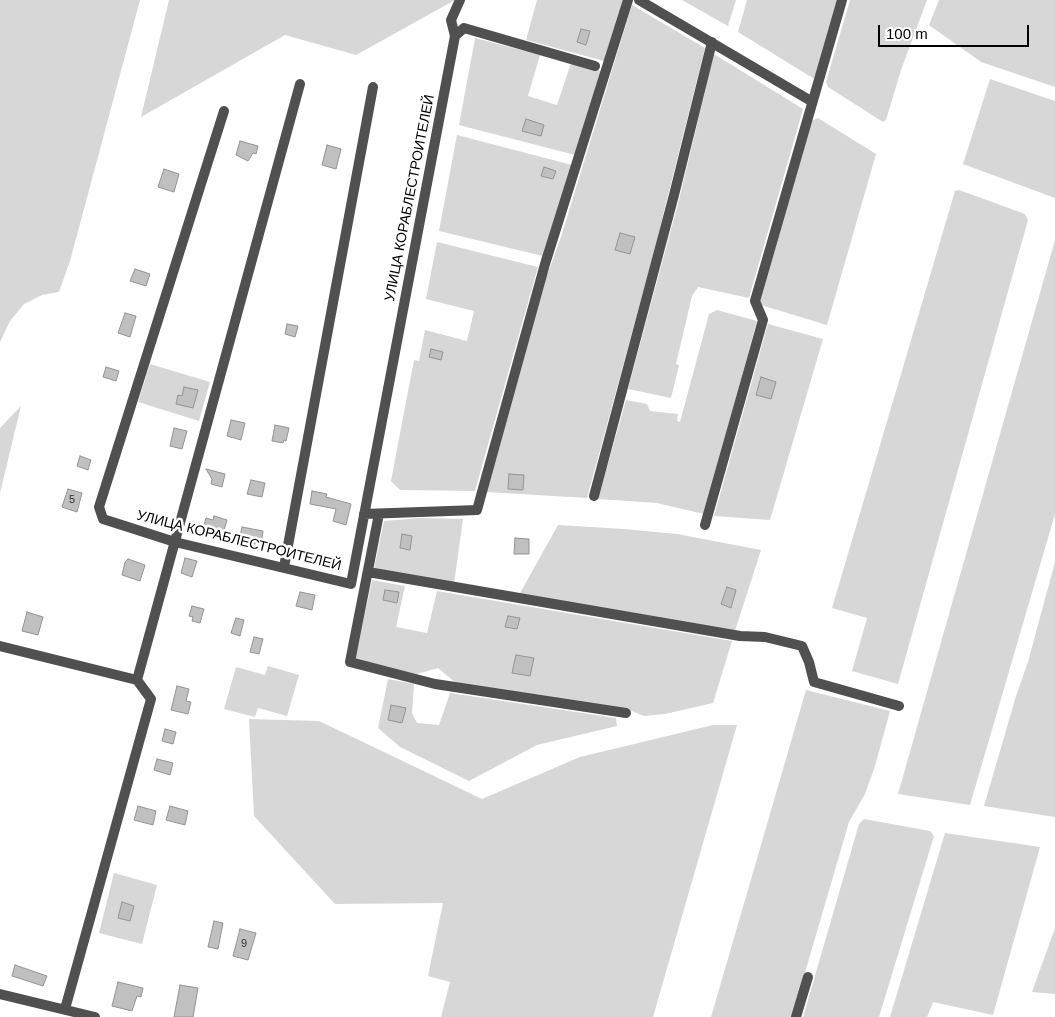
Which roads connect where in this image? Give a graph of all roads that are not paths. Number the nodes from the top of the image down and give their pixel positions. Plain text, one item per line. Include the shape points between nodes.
1 (460, 0) edge
2 (628, 0) edge
3 (639, 0) edge
4 (842, 0) edge
5 (455, 36) junction
6 (712, 42) junction
7 (595, 66) dead end
8 (300, 84) dead end
9 (372, 87) dead end
10 (811, 101) junction
11 (224, 110) dead end
12 (594, 496) dead end
13 (364, 514) junction
14 (379, 514) junction
15 (705, 524) dead end
16 (175, 542) junction
17 (284, 567) junction
18 (368, 572) junction
19 (0, 646) edge
20 (137, 680) junction
21 (899, 706) dead end
22 (626, 713) dead end
23 (808, 977) dead end
24 (0, 994) edge
25 (66, 1010) junction
26 (95, 1017) edge
27 (796, 1017) edge

1 - 5 street, УЛИЦА КОРАБЛЕСТРОИТЕЛЕЙ via 451,20
2 - 14 street via 545,264 477,510
3 - 6 street
4 - 10 street
5 - 7 street via 464,28
5 - 13 street, УЛИЦА КОРАБЛЕСТРОИТЕЛЕЙ
6 - 10 street
6 - 12 street
8 - 16 street
9 - 17 street
10 - 15 street via 755,300 763,320
11 - 16 street, УЛИЦА КОРАБЛЕСТРОИТЕЛЕЙ via 99,507 103,519
13 - 14 street
13 - 17 street, УЛИЦА КОРАБЛЕСТРОИТЕЛЕЙ via 350,584
14 - 18 street
16 - 17 street, УЛИЦА КОРАБЛЕСТРОИТЕЛЕЙ
16 - 20 street
18 - 21 street via 740,636 765,637 802,646 814,682
18 - 22 street via 350,662 435,684
19 - 20 street
20 - 25 street via 151,699
23 - 27 street
24 - 25 street
25 - 26 street

